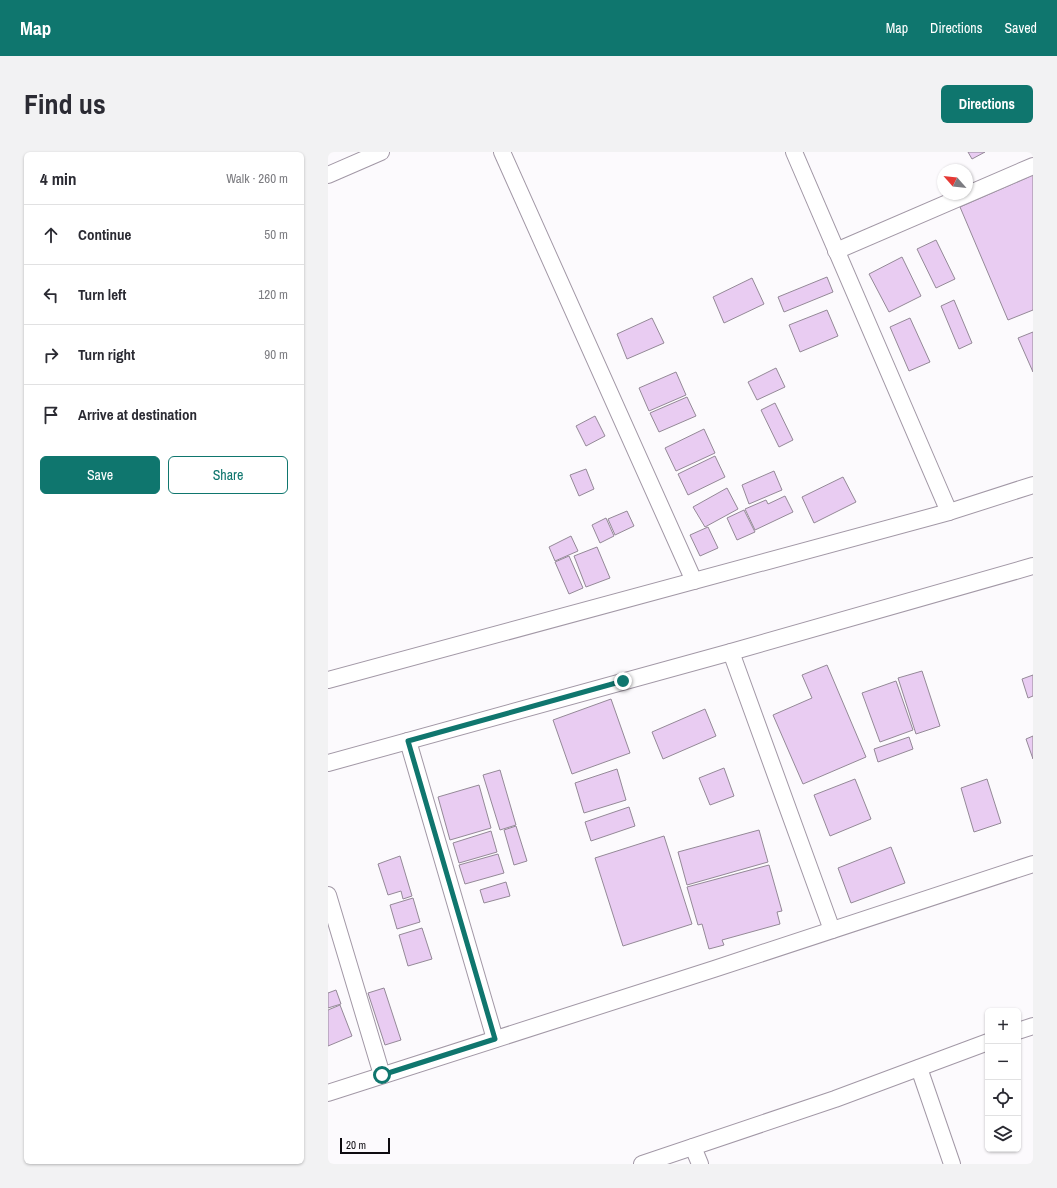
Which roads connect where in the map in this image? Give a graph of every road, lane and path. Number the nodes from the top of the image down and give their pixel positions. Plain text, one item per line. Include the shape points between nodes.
1 (381, 152) edge
2 (502, 152) edge
3 (794, 152) edge
4 (1033, 166) edge
5 (328, 175) edge
6 (836, 251) junction
7 (1033, 485) edge
8 (949, 512) junction
9 (1033, 566) edge
10 (694, 581) junction
11 (731, 652) junction
12 (328, 680) edge
13 (408, 741) junction
14 (328, 763) edge
15 (1033, 864) edge
16 (328, 896) edge
17 (832, 930) junction
18 (1033, 1026) edge
19 (1021, 1030) edge
20 (495, 1039) junction
21 (985, 1043) edge
22 (919, 1068) junction
23 (382, 1075) junction
24 (328, 1093) edge
25 (693, 1147) junction
26 (642, 1164) edge
27 (700, 1164) edge
28 (952, 1164) edge

1 - 5 street
2 - 10 street
3 - 6 street
4 - 6 street
6 - 8 street
7 - 8 street
8 - 10 street
9 - 11 street
10 - 12 street
11 - 13 street
11 - 17 street
13 - 14 street
13 - 20 street
15 - 17 street
16 - 23 street
17 - 20 street
18 - 19 street
20 - 23 street
21 - 22 street
22 - 25 street
22 - 28 street
23 - 24 street
25 - 26 street
25 - 27 street

